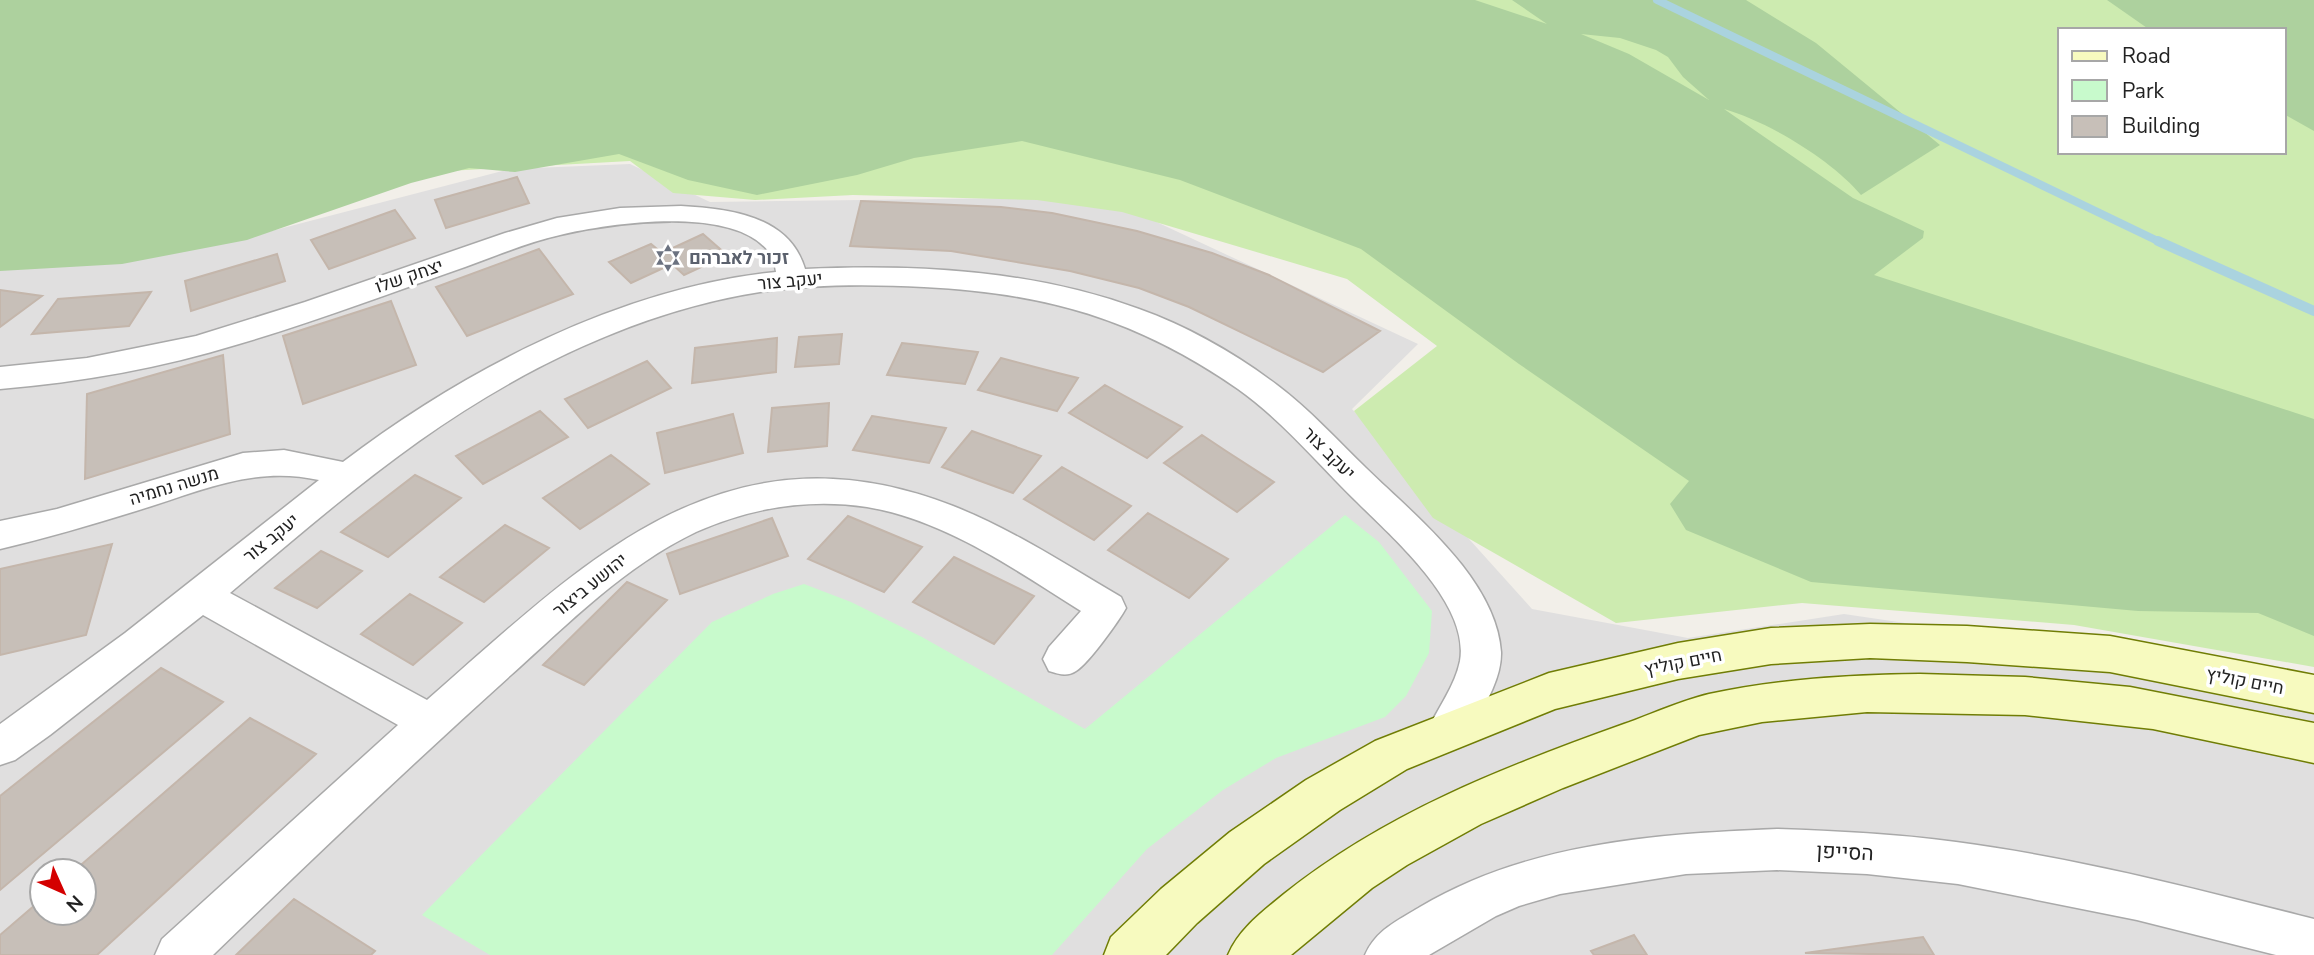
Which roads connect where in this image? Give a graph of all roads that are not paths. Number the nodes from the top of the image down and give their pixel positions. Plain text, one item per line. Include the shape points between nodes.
1 (793, 280) junction
2 (0, 378) edge
3 (348, 476) junction
4 (0, 535) edge
5 (201, 595) junction
6 (1063, 659) dead end
7 (2314, 694) edge
8 (429, 722) junction
9 (1448, 731) junction
10 (2314, 743) edge
11 (0, 747) edge
12 (2314, 942) edge
13 (179, 955) edge
14 (1130, 955) edge
15 (1254, 955) edge
16 (1389, 955) edge

1 - 2 street, יצחק שלו via 788,258 778,244 759,230 728,218 595,220 517,239 230,337 163,355 66,374
1 - 3 street, יעקב צור via 694,297 580,339 455,402
1 - 9 street, יעקב צור via 932,276 995,282 1056,295 1129,316 1252,384 1295,418 1411,534 1467,600 1479,627 1481,657
3 - 4 street, מנשה נחמיה via 270,459
3 - 5 street, יעקב צור
5 - 8 street
5 - 11 street, יעקב צור via 117,663
6 - 8 street, יהושע ביצור via 1107,608 1003,545 906,505 859,494 771,494 709,512 615,561
7 - 9 main road, חיים קוליץ via 2110,654 1870,641 1771,646 1678,662 1549,692
8 - 13 street, יהושע ביצור
9 - 14 main road, חיים קוליץ via 1380,761 1247,848
10 - 15 main road via 2132,706 1990,695 1895,692 1814,697 1709,713 1485,797 1382,851 1317,896
12 - 16 street, הסייפן via 2191,910 1920,856 1752,848 1670,853 1538,878 1476,902 1423,930

